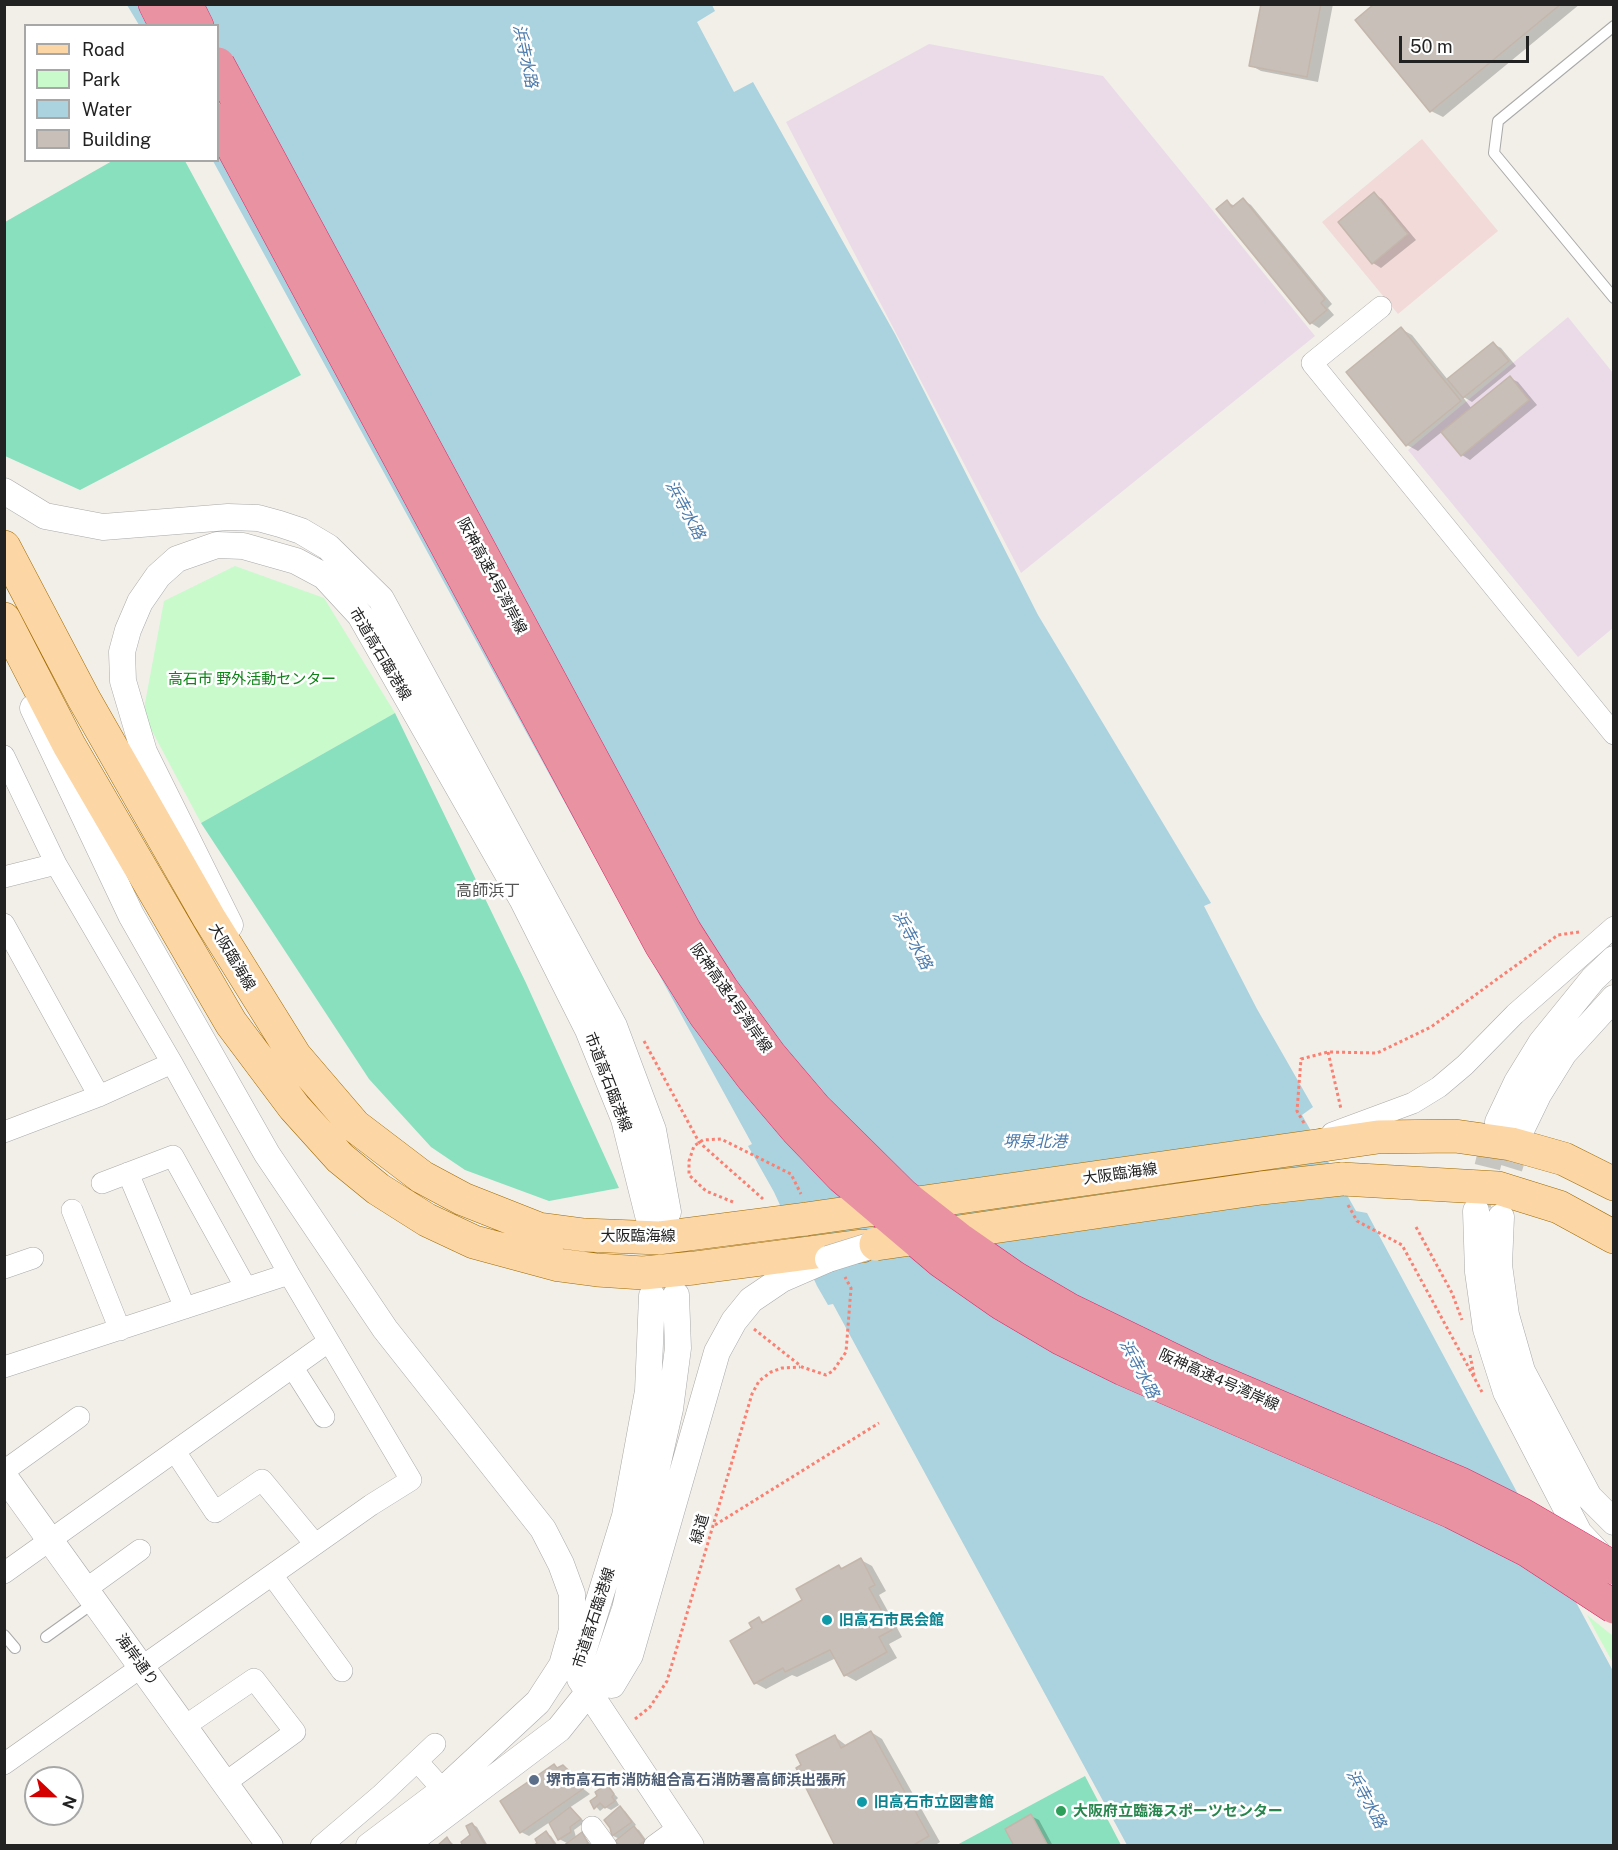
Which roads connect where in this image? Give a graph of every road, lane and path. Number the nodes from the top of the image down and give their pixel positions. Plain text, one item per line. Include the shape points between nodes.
1 (155, 4) edge
2 (186, 4) edge
3 (165, 24) edge
4 (196, 24) edge
5 (1614, 26) edge
6 (219, 66) edge
7 (219, 122) edge
8 (1614, 298) edge
9 (1381, 307) dead end
10 (4, 491) edge
11 (4, 547) edge
12 (4, 619) edge
13 (4, 650) edge
14 (1614, 734) edge
15 (4, 756) edge
16 (56, 864) junction
17 (6, 874) edge
18 (4, 924) edge
19 (1614, 927) edge
20 (1590, 932) dead end
21 (1614, 959) edge
22 (1614, 998) edge
23 (1328, 1052) junction
24 (294, 1056) junction
25 (1301, 1059) dead end
26 (172, 1063) junction
27 (99, 1095) junction
28 (1342, 1115) dead end
29 (4, 1132) edge
30 (1322, 1141) junction
31 (128, 1173) junction
32 (102, 1183) dead end
33 (1614, 1184) edge
34 (734, 1202) dead end
35 (767, 1202) dead end
36 (72, 1210) dead end
37 (1416, 1227) dead end
38 (1614, 1237) edge
39 (825, 1255) junction
40 (33, 1258) dead end
41 (4, 1268) edge
42 (289, 1274) junction
43 (246, 1288) junction
44 (1452, 1293) dead end
45 (664, 1296) dead end
46 (185, 1308) junction
47 (750, 1326) dead end
48 (120, 1330) junction
49 (328, 1342) junction
50 (846, 1352) dead end
51 (4, 1367) edge
52 (802, 1367) junction
53 (293, 1368) junction
54 (79, 1417) dead end
55 (324, 1417) dead end
56 (879, 1423) dead end
57 (176, 1453) junction
58 (4, 1473) edge
59 (1614, 1522) edge
60 (714, 1526) junction
61 (50, 1539) junction
62 (315, 1544) junction
63 (140, 1550) dead end
64 (4, 1573) edge
65 (272, 1575) junction
66 (1610, 1589) edge
67 (90, 1596) junction
68 (4, 1635) edge
69 (46, 1637) dead end
70 (15, 1648) dead end
71 (142, 1666) junction
72 (342, 1671) dead end
73 (587, 1690) junction
74 (635, 1719) dead end
75 (185, 1726) junction
76 (435, 1744) dead end
77 (417, 1761) junction
78 (4, 1764) edge
79 (225, 1783) junction
80 (443, 1790) junction
81 (592, 1827) dead end
82 (686, 1836) edge
83 (270, 1845) edge
84 (321, 1845) edge
85 (369, 1845) edge
86 (404, 1845) edge
87 (606, 1845) edge
88 (654, 1845) edge

1 - 3 highway
2 - 4 highway
5 - 8 lane via 1498,122 1494,153
6 - 66 highway, 阪神高速4号湾岸線, bridge via 685,931 756,1036 814,1108 903,1196 1005,1271 1068,1310 1196,1371 1461,1484 1521,1514
7 - 66 highway, 阪神高速4号湾岸線, bridge via 662,945 705,1015 797,1130 842,1177 941,1262 1062,1339 1452,1512
9 - 14 street via 1312,363
10 - 24 street, 市道高石臨港線 via 45,516 103,527 228,517 258,518 280,524 328,547 381,599 614,1026 653,1130 658,1213 588,1030 522,899 360,615 324,576 296,561 243,546 217,545 177,560 158,576 140,602 122,652 123,681 144,752
11 - 24 main road, 大阪臨海線 via 112,749
12 - 39 main road via 69,745 231,1023 294,1107 340,1158 378,1189 426,1221 474,1242 559,1265 643,1273
13 - 80 street via 131,915 267,1154 385,1329 543,1529 561,1564 572,1594 572,1630 562,1665 538,1702
15 - 16 street
16 - 17 street
16 - 26 street
18 - 27 street
19 - 30 street via 1438,1087 1413,1103
20 - 23 path via 1558,935 1431,1027 1377,1053
21 - 22 street via 1541,1043 1517,1082 1510,1125 1538,1095 1564,1053
23 - 25 path
23 - 28 path
24 - 30 main road, 大阪臨海線, bridge via 355,1126 422,1177 463,1199 539,1229 584,1236 659,1238
26 - 27 street
26 - 42 street
27 - 29 street
30 - 33 main road, 大阪臨海線 via 1455,1136 1500,1142 1564,1159
31 - 32 street
31 - 43 street via 173,1156
31 - 46 street
34 - 35 path via 706,1191 689,1175 694,1146 701,1141
36 - 48 street
37 - 44 path
38 - 39 main road, bridge via 1559,1208 1498,1188 1342,1179 876,1244
39 - 73 street via 752,1300 734,1321 717,1352 630,1655 615,1683
40 - 41 street
42 - 43 street
42 - 49 street
43 - 46 street
45 - 73 street, 市道高石臨港線 via 625,1516
46 - 48 street
47 - 52 path
48 - 51 street
49 - 53 street
49 - 62 street via 411,1480
50 - 52 path via 826,1375
52 - 60 path, 緑道 via 782,1368 759,1381
53 - 55 street
53 - 57 street
54 - 58 street
56 - 60 path
57 - 61 street
57 - 62 street via 215,1512 262,1480
58 - 61 street, 海岸通り
59 - 66 street via 1589,1497 1522,1371 1506,1315 1489,1214 1478,1272 1486,1329 1506,1392
60 - 74 path, 緑道 via 667,1681 650,1707
61 - 64 street
61 - 67 street, 海岸通り
62 - 65 street
63 - 67 street
65 - 71 street
65 - 72 street
67 - 69 lane
67 - 71 street, 海岸通り
68 - 70 lane
71 - 75 street, 海岸通り
71 - 78 street
73 - 80 street, 市道高石臨港線 via 538,1719
73 - 82 street
73 - 86 street via 559,1729
75 - 79 street, 海岸通り
75 - 79 street via 254,1679 295,1732
76 - 77 street
77 - 80 street
77 - 84 street
79 - 83 street, 海岸通り
80 - 85 street, 市道高石臨港線
81 - 87 street
82 - 88 street

